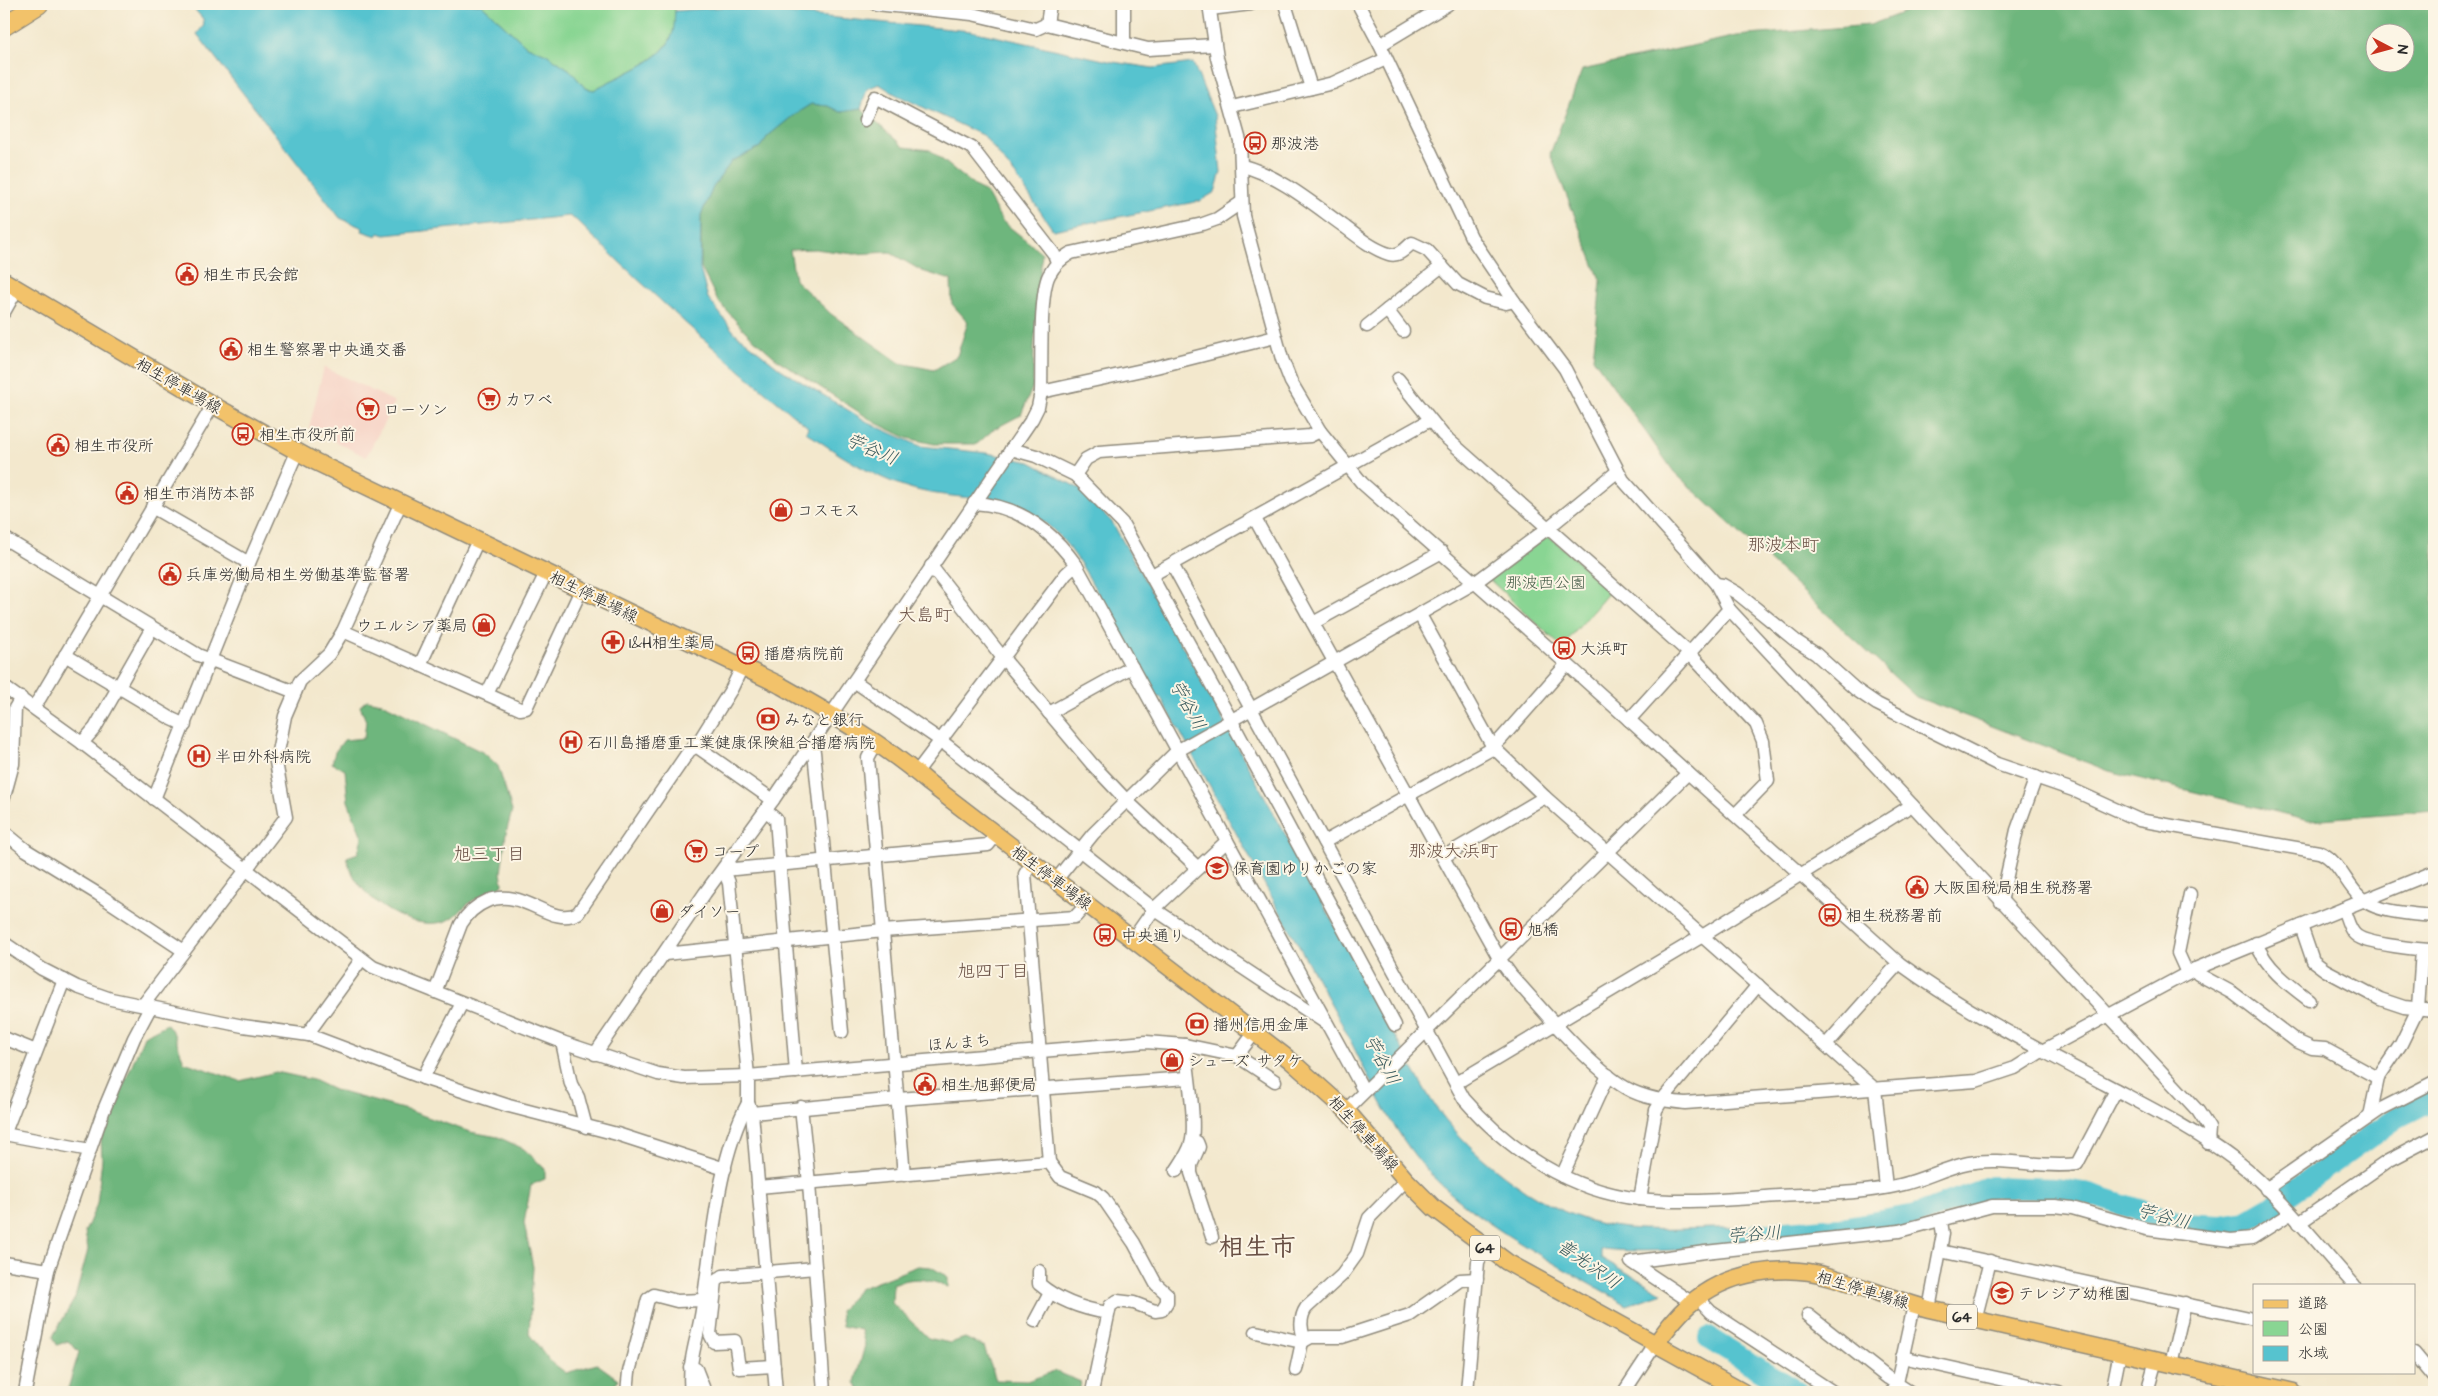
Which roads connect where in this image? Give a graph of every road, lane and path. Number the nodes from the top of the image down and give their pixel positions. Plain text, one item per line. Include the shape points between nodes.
1 (38, 4) edge
2 (876, 4) edge
3 (1050, 4) edge
4 (1124, 4) edge
5 (1250, 4) edge
6 (1285, 4) edge
7 (1358, 4) edge
8 (1448, 4) edge
9 (1210, 7) edge
10 (1046, 24) junction
11 (4, 26) edge
12 (1124, 42) junction
13 (1214, 45) junction
14 (1380, 45) junction
15 (1386, 59) junction
16 (1312, 88) junction
17 (1232, 107) junction
18 (865, 120) dead end
19 (1243, 166) junction
20 (1242, 202) junction
21 (1057, 262) junction
22 (1442, 266) junction
23 (10, 285) edge
24 (1514, 301) junction
25 (1387, 310) junction
26 (4, 312) edge
27 (1367, 326) dead end
28 (1402, 331) dead end
29 (1275, 337) junction
30 (1398, 379) dead end
31 (1041, 392) junction
32 (213, 405) junction
33 (1430, 420) junction
34 (1320, 431) junction
35 (1009, 451) junction
36 (297, 452) junction
37 (1347, 468) junction
38 (1618, 471) junction
39 (1075, 475) junction
40 (975, 500) junction
41 (401, 502) junction
42 (152, 507) junction
43 (1255, 519) junction
44 (1548, 528) junction
45 (4, 538) edge
46 (478, 540) junction
47 (1442, 552) junction
48 (249, 563) junction
49 (1172, 564) junction
50 (1076, 565) junction
51 (932, 566) junction
52 (546, 573) junction
53 (1152, 575) junction
54 (1476, 582) junction
55 (1716, 584) junction
56 (581, 590) junction
57 (99, 596) junction
58 (1729, 609) junction
59 (1420, 615) junction
60 (1313, 623) junction
61 (152, 628) junction
62 (343, 631) junction
63 (1688, 652) junction
64 (65, 655) junction
65 (1003, 658) junction
66 (210, 660) junction
67 (1335, 662) junction
68 (420, 664) junction
69 (1567, 664) junction
70 (742, 667) junction
71 (1132, 667) junction
72 (854, 681) junction
73 (4, 687) edge
74 (118, 688) junction
75 (296, 692) junction
76 (487, 694) junction
77 (21, 698) junction
78 (32, 707) junction
79 (1251, 710) junction
80 (1049, 713) junction
81 (832, 714) junction
82 (1629, 720) junction
83 (1229, 721) junction
84 (185, 725) junction
85 (940, 740) junction
86 (82, 743) junction
87 (876, 743) junction
88 (696, 746) junction
89 (810, 746) junction
90 (1493, 747) junction
91 (1179, 750) junction
92 (916, 773) junction
93 (1688, 773) junction
94 (2036, 777) junction
95 (1408, 795) junction
96 (4, 797) edge
97 (1545, 797) junction
98 (154, 799) junction
99 (773, 800) junction
100 (1127, 801) junction
101 (1912, 805) junction
102 (766, 811) junction
103 (1735, 815) junction
104 (4, 832) edge
105 (996, 835) junction
106 (1227, 840) junction
107 (1324, 842) junction
108 (1078, 851) junction
109 (1610, 852) junction
110 (877, 856) junction
111 (1443, 857) junction
112 (826, 860) junction
113 (1032, 863) junction
114 (780, 864) junction
115 (1198, 868) junction
116 (246, 870) junction
117 (724, 870) junction
118 (2434, 872) edge
119 (1801, 876) junction
120 (1056, 880) junction
121 (2190, 894) dead end
122 (2363, 900) junction
123 (2001, 902) junction
124 (1087, 904) junction
125 (1154, 909) junction
126 (2344, 909) junction
127 (2434, 916) edge
128 (1029, 921) junction
129 (2301, 926) junction
130 (883, 932) junction
131 (832, 936) junction
132 (1704, 936) junction
133 (1133, 939) junction
134 (785, 940) junction
135 (4, 943) edge
136 (2256, 943) junction
137 (734, 945) junction
138 (2428, 950) edge
139 (184, 951) junction
140 (665, 954) junction
141 (361, 960) junction
142 (1500, 960) junction
143 (1899, 963) junction
144 (2191, 971) junction
145 (64, 980) junction
146 (1758, 986) junction
147 (435, 992) junction
148 (2309, 1000) dead end
149 (462, 1003) junction
150 (147, 1005) junction
151 (2418, 1009) junction
152 (2434, 1010) edge
153 (2106, 1015) junction
154 (1328, 1024) junction
155 (1556, 1024) junction
156 (1395, 1025) dead end
157 (1427, 1030) junction
158 (842, 1032) dead end
159 (1254, 1032) junction
160 (309, 1035) junction
161 (4, 1038) edge
162 (562, 1042) junction
163 (1179, 1044) junction
164 (1826, 1045) junction
165 (2042, 1050) junction
166 (36, 1051) junction
167 (1040, 1051) junction
168 (595, 1054) junction
169 (1237, 1056) junction
170 (894, 1064) junction
171 (796, 1072) junction
172 (1608, 1075) junction
173 (748, 1076) junction
174 (423, 1078) junction
175 (1187, 1078) junction
176 (2378, 1078) junction
177 (1275, 1081) dead end
178 (2434, 1082) edge
179 (1456, 1083) junction
180 (1042, 1088) junction
181 (1366, 1089) junction
182 (1875, 1089) junction
183 (2116, 1090) junction
184 (898, 1099) junction
185 (1662, 1100) junction
186 (801, 1107) junction
187 (750, 1108) junction
188 (1346, 1110) junction
189 (2370, 1116) junction
190 (586, 1127) junction
191 (4, 1134) edge
192 (2434, 1136) edge
193 (1192, 1140) junction
194 (2208, 1142) junction
195 (90, 1150) junction
196 (1049, 1162) junction
197 (725, 1169) junction
198 (1176, 1171) dead end
199 (904, 1175) junction
200 (1562, 1176) junction
201 (1406, 1180) junction
202 (809, 1183) junction
203 (758, 1187) junction
204 (1886, 1188) junction
205 (2268, 1191) junction
206 (1640, 1199) junction
207 (2292, 1216) junction
208 (1941, 1222) junction
209 (1212, 1237) dead end
210 (1485, 1248) junction
211 (1940, 1251) junction
212 (4, 1262) edge
213 (1990, 1262) junction
214 (815, 1268) junction
215 (48, 1270) junction
216 (1039, 1271) dead end
217 (765, 1272) junction
218 (1477, 1279) junction
219 (2353, 1284) edge
220 (1050, 1294) junction
221 (703, 1300) junction
222 (1695, 1300) junction
223 (2185, 1303) junction
224 (1921, 1307) junction
225 (1108, 1313) junction
226 (1808, 1315) dead end
227 (2253, 1319) edge
228 (1975, 1320) junction
229 (1035, 1321) dead end
230 (1256, 1332) dead end
231 (1304, 1340) junction
232 (1655, 1344) junction
233 (2120, 1352) junction
234 (2416, 1355) edge
235 (1902, 1357) junction
236 (2164, 1362) junction
237 (774, 1366) junction
238 (690, 1367) junction
239 (1296, 1370) dead end
240 (2434, 1376) edge
241 (1895, 1388) edge
242 (25, 1392) edge
243 (627, 1392) edge
244 (691, 1392) edge
245 (705, 1392) edge
246 (776, 1392) edge
247 (824, 1392) edge
248 (1092, 1392) edge
249 (1467, 1392) edge
250 (1624, 1392) edge
251 (1743, 1392) edge
252 (1833, 1392) edge
253 (1910, 1392) edge
254 (2059, 1392) edge
255 (2112, 1392) edge
256 (2148, 1392) edge
257 (2294, 1392) edge

1 - 11 highway
2 - 10 street via 972,14 1036,29
3 - 10 street
4 - 12 street
5 - 9 street
6 - 16 street
7 - 14 street
8 - 14 street
9 - 13 street
10 - 12 street
12 - 13 street via 1148,49
13 - 17 street
14 - 15 street
15 - 16 street via 1333,83
15 - 24 street via 1470,237
16 - 17 street
17 - 19 street
18 - 21 street via 875,97 972,148
19 - 20 street
19 - 22 street via 1265,174 1362,240 1389,254 1399,254 1412,243 1427,250
20 - 21 street via 1217,219 1203,224 1070,253
20 - 29 street via 1246,229
21 - 31 street via 1048,277 1044,295
22 - 24 street via 1458,284 1485,298 1506,303
22 - 25 street
23 - 26 street
23 - 32 main road, 相生停車場線 / 64
24 - 38 street via 1565,369
25 - 27 street
25 - 28 street
29 - 31 street
29 - 34 street via 1292,382
30 - 33 street
31 - 35 street via 1035,413
32 - 36 main road, 相生停車場線 / 64
32 - 42 street
33 - 37 street
33 - 44 street
34 - 37 street
34 - 39 street via 1310,436 1099,452 1086,459
35 - 39 street via 1036,456
35 - 40 street
36 - 41 main road, 相生停車場線 / 64
36 - 48 street
37 - 43 street
37 - 47 street
38 - 44 street
38 - 55 street
39 - 53 street via 1122,523
40 - 50 street via 1006,507 1034,523 1051,534
40 - 51 street
41 - 46 main road, 相生停車場線 / 64
41 - 62 street
42 - 48 street
42 - 57 street
43 - 49 street
43 - 60 street
44 - 54 street
44 - 63 street
45 - 57 street
46 - 52 main road, 相生停車場線 / 64
46 - 68 street
47 - 54 street
47 - 60 street
48 - 66 street
49 - 53 street
49 - 79 street
50 - 65 street
50 - 71 street
51 - 65 street
51 - 72 street
52 - 56 main road, 相生停車場線 / 64
52 - 76 street
53 - 83 street
54 - 59 street
54 - 69 street
55 - 58 street
55 - 94 street via 1737,593 1877,704 1997,764
56 - 70 main road, 相生停車場線 / 64
56 - 76 street via 526,708 520,709
57 - 61 street
57 - 64 street
58 - 63 street
58 - 101 street
59 - 67 street
59 - 90 street
60 - 67 street
61 - 66 street
61 - 74 street
62 - 68 street
62 - 75 street via 330,654 300,681
63 - 82 street
63 - 103 street via 1756,724 1763,740 1768,781
64 - 74 street
64 - 78 street
65 - 80 street
65 - 85 street
66 - 75 street
66 - 84 street
67 - 79 street
67 - 95 street
68 - 76 street
69 - 82 street
69 - 90 street
70 - 81 main road, 相生停車場線 / 64
70 - 88 street
71 - 80 street
71 - 91 street
72 - 81 street
72 - 85 street
73 - 77 street, ほんまち
74 - 84 street
74 - 86 street via 95,728
75 - 116 street via 285,716 276,762 286,816
77 - 78 street, ほんまち
77 - 96 street via 15,708 13,764
78 - 86 street, ほんまち
79 - 83 street
79 - 107 street
80 - 100 street
81 - 87 main road, 相生停車場線 / 64
81 - 89 street
82 - 93 street
83 - 91 street
83 - 156 street
84 - 98 street
85 - 92 street
85 - 108 street
86 - 98 street, ほんまち
87 - 92 main road, 相生停車場線 / 64
87 - 110 street via 868,758
88 - 99 street
88 - 147 street via 689,751 578,913 570,918 560,916 517,898 503,896 482,903 461,924
89 - 99 street
89 - 112 street via 814,752
90 - 95 street
90 - 97 street
91 - 100 street
91 - 106 street
92 - 105 main road, 相生停車場線 / 64
93 - 103 street
93 - 109 street
94 - 122 street via 2139,820 2319,852 2334,861
94 - 123 street via 2017,830
95 - 107 street
95 - 111 street
97 - 109 street
97 - 111 street
98 - 116 street, ほんまち
99 - 102 street
100 - 108 street
100 - 115 street
101 - 119 street
101 - 123 street
102 - 114 street via 776,819
102 - 117 street
103 - 119 street
104 - 139 street via 26,850
105 - 110 street via 988,845
105 - 113 main road, 相生停車場線 / 64
106 - 115 street
106 - 154 street
107 - 157 street
108 - 120 street
108 - 125 street
109 - 132 street
109 - 142 street
110 - 112 street
110 - 130 street
111 - 142 street
112 - 114 street
112 - 131 street
113 - 120 main road, 相生停車場線 / 64
113 - 128 street via 1025,874
114 - 117 street
114 - 134 street
115 - 125 street
116 - 139 street
116 - 141 street, ほんまち
117 - 137 street via 729,883
117 - 140 street
118 - 122 street
119 - 132 street
119 - 143 street
120 - 124 main road, 相生停車場線 / 64
121 - 144 street via 2178,953
122 - 126 street
122 - 127 street via 2394,912
123 - 153 street
124 - 128 street via 1075,918
124 - 133 main road, 相生停車場線 / 64
125 - 133 street
125 - 154 street
126 - 129 street
126 - 138 street via 2351,929 2359,938
128 - 130 street
128 - 167 street
129 - 136 street
129 - 151 street via 2313,961 2325,970 2380,999
130 - 131 street
130 - 170 street
131 - 134 street
131 - 158 street
132 - 146 street
132 - 155 street
133 - 159 main road, 相生停車場線 / 64
134 - 137 street
134 - 171 street
135 - 145 street
136 - 144 street
136 - 148 street via 2263,959
137 - 140 street
137 - 173 street
138 - 151 street
139 - 150 street
140 - 168 street
141 - 147 street, ほんまち
141 - 160 street
142 - 155 street
142 - 157 street
143 - 164 street
143 - 165 street via 1936,989
144 - 153 street
144 - 176 street via 2233,993 2296,1041 2312,1048 2325,1048
145 - 150 street via 111,999
145 - 166 street
146 - 164 street
146 - 185 street
147 - 149 street, ほんまち
149 - 162 street, ほんまち
149 - 174 street
150 - 160 street via 243,1026
150 - 195 street
151 - 152 street
151 - 176 street via 2401,1044
153 - 165 street
153 - 194 street via 2198,1111 2209,1128
154 - 181 street
155 - 172 street
155 - 179 street
157 - 179 street
157 - 181 street
159 - 169 street
159 - 188 main road, 相生停車場線 / 64
160 - 174 street
161 - 166 street
162 - 168 street, ほんまち
162 - 190 street via 571,1084
163 - 167 street, ほんまち via 1119,1043
163 - 169 street, ほんまち
163 - 175 street
164 - 182 street
165 - 182 street via 2015,1068 1984,1079
165 - 183 street
166 - 191 street
167 - 170 street, ほんまち
167 - 180 street
168 - 173 street, ほんまち via 658,1074 684,1078
169 - 177 street
170 - 171 street, ほんまち
170 - 184 street
171 - 173 street, ほんまち
172 - 185 street via 1634,1091
172 - 200 street
173 - 187 street
174 - 190 street
175 - 180 street
175 - 193 street
176 - 189 street
178 - 189 street
179 - 200 street via 1469,1105 1507,1143
180 - 184 street
180 - 196 street
181 - 188 street
182 - 185 street via 1685,1103
182 - 204 street
183 - 194 street
183 - 204 street via 2077,1164 1968,1163
184 - 186 street
184 - 199 street
185 - 206 street via 1656,1110
186 - 187 street
186 - 202 street
187 - 197 street via 741,1116
187 - 203 street
188 - 201 main road, 相生停車場線 / 64
189 - 205 street
190 - 197 street
191 - 195 street
192 - 207 street
193 - 198 street
193 - 209 street via 1199,1147 1191,1173
194 - 205 street
195 - 215 street
196 - 199 street
196 - 225 street via 1060,1177 1103,1198 1134,1243 1156,1284 1167,1294 1162,1310 1117,1301 1110,1306
197 - 221 street via 708,1254
199 - 202 street
200 - 206 street via 1600,1191
201 - 210 main road, 相生停車場線 / 64 via 1434,1208
201 - 231 street via 1369,1218 1357,1254 1342,1275 1302,1313
202 - 203 street
202 - 214 street
203 - 217 street
204 - 206 street via 1729,1200
205 - 207 street
207 - 208 street via 2252,1238 2231,1240 2146,1229 2055,1206 1992,1206
207 - 219 street
208 - 211 street
208 - 222 street via 1899,1232 1631,1262
210 - 218 street via 1478,1262
210 - 232 main road, 相生停車場線 / 64
211 - 213 street
211 - 224 street
212 - 215 street
213 - 223 street
213 - 228 street
214 - 217 street
214 - 247 street
215 - 242 street
216 - 220 street via 1039,1284
217 - 237 street
217 - 237 street via 722,1276 716,1281 710,1334 714,1342 735,1340 738,1368
218 - 231 street via 1460,1280 1410,1315 1342,1337 1310,1337
218 - 249 street
220 - 225 street via 1090,1310
220 - 229 street
221 - 238 street
221 - 243 street via 677,1301 654,1295 648,1300 631,1362
222 - 224 main road, 相生停車場線 / 64 via 1730,1280 1756,1273 1795,1272 1829,1277
222 - 232 main road, 相生停車場線 / 64
222 - 252 street
223 - 227 street
223 - 236 street
224 - 228 main road, 相生停車場線 / 64
224 - 235 street
225 - 248 street
226 - 241 street
228 - 233 main road, 相生停車場線 / 64
230 - 231 street
231 - 239 street
232 - 250 street
232 - 251 main road
233 - 236 main road, 相生停車場線 / 64
233 - 255 street
234 - 240 street
235 - 241 street
235 - 254 street
236 - 256 street
236 - 257 main road, 相生停車場線 / 64
237 - 246 street
238 - 244 street
238 - 245 street via 696,1369
241 - 253 street

